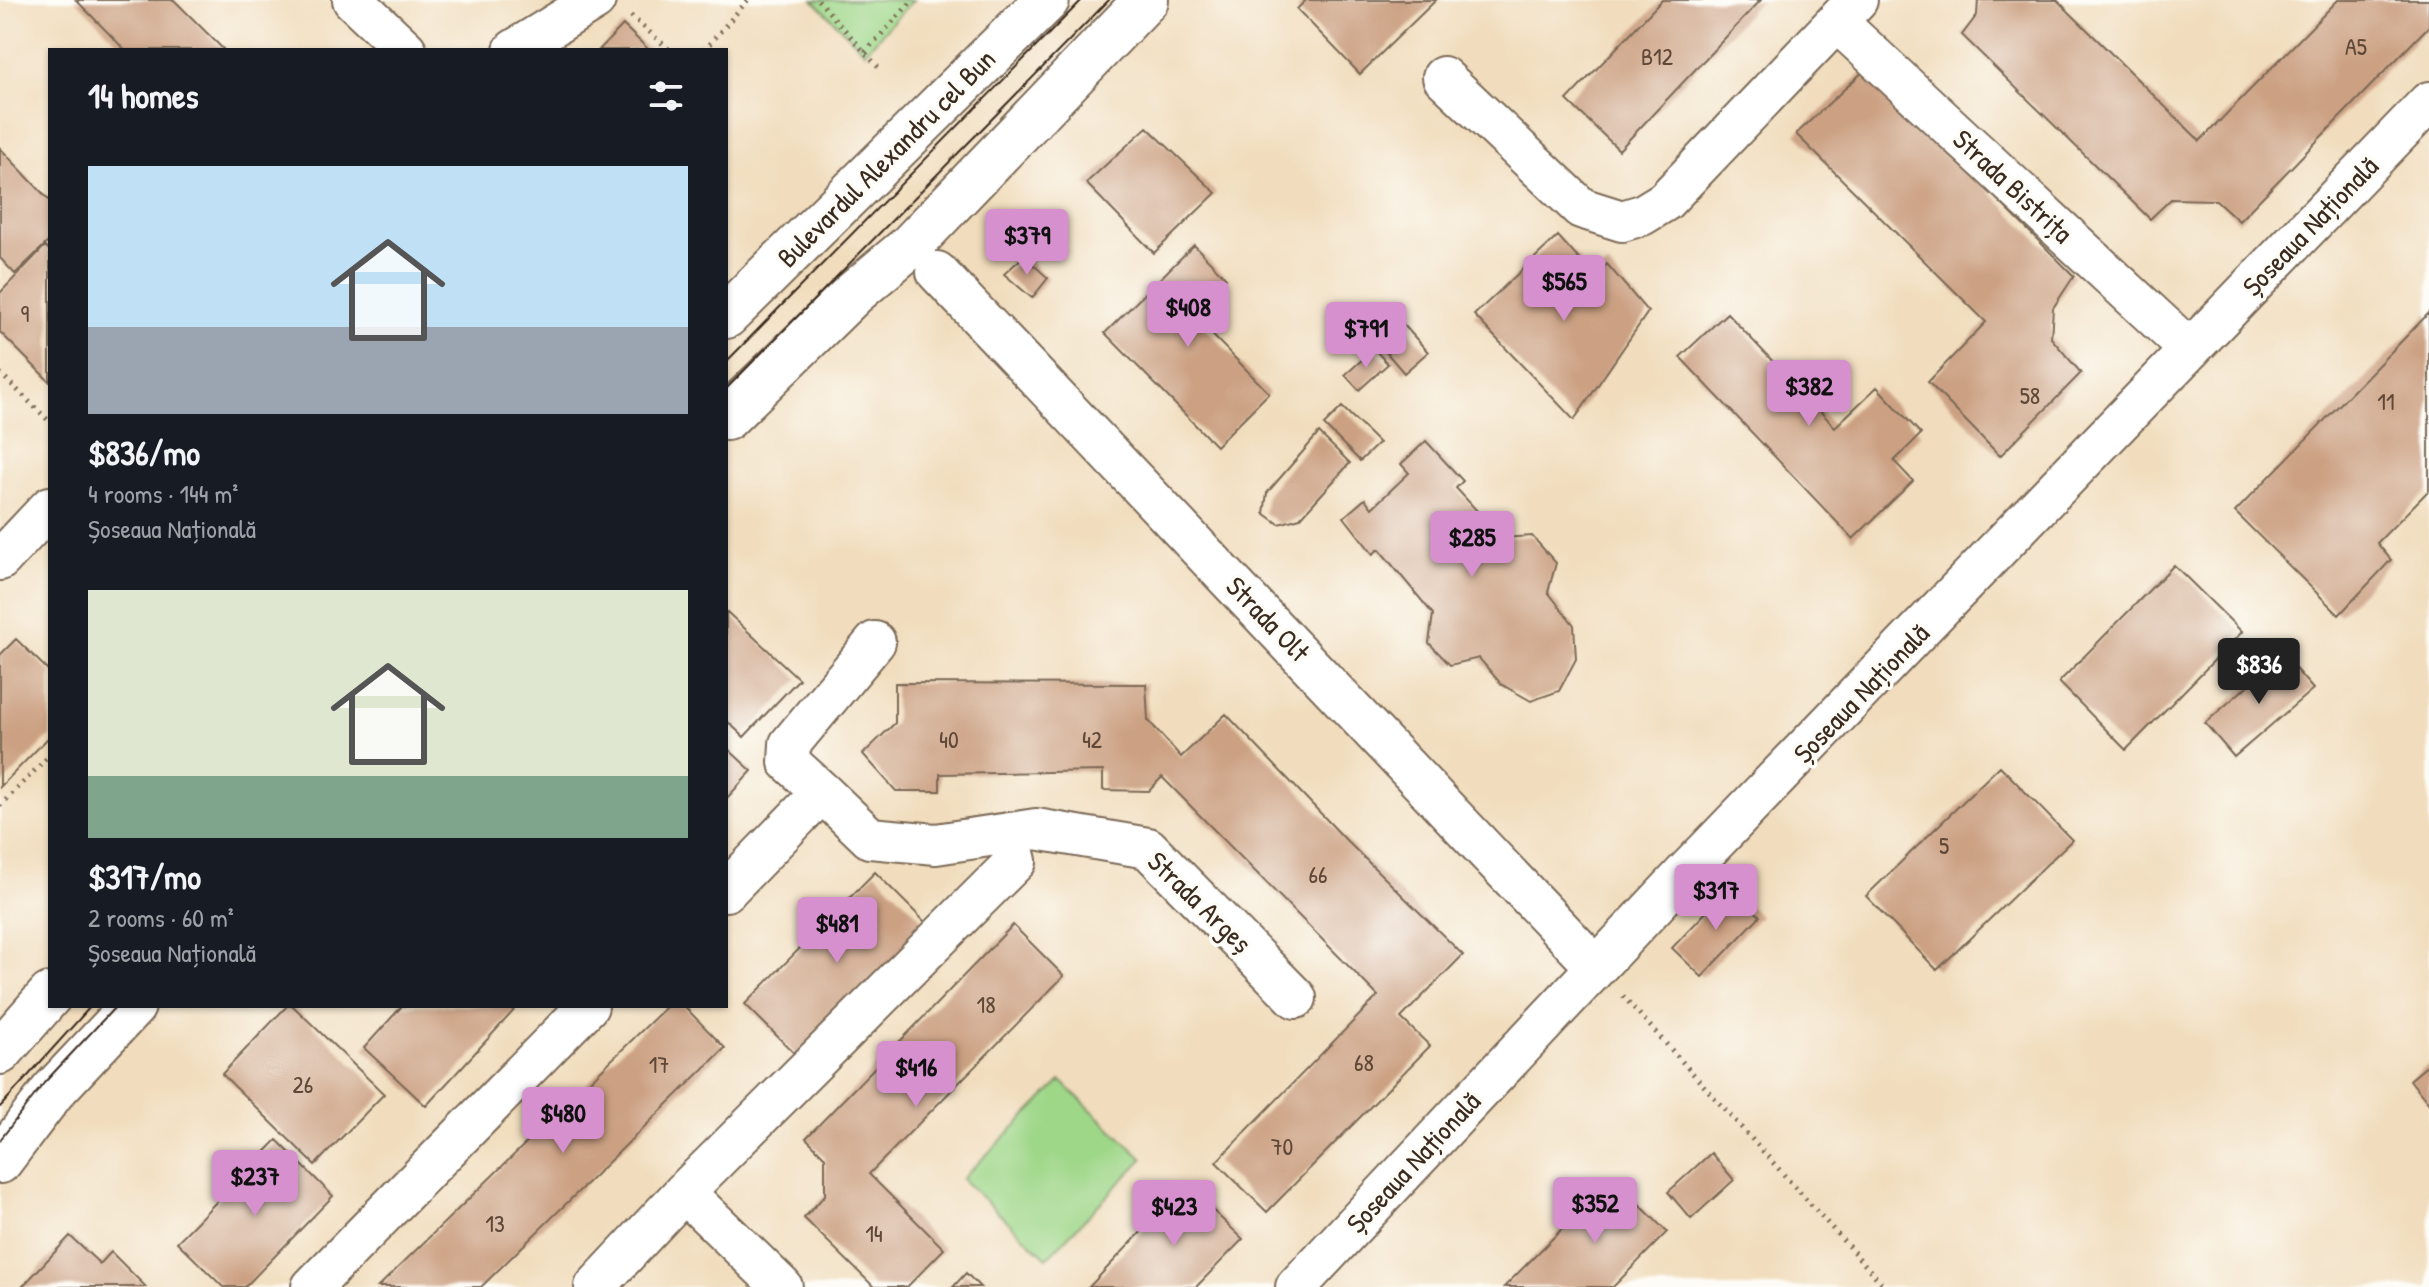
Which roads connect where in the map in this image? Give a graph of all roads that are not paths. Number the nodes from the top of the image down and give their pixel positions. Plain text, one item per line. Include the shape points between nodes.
1 (353, 0) edge
2 (1047, 0) edge
3 (1146, 0) edge
4 (609, 5) edge
5 (1847, 11) edge
6 (404, 48) edge
7 (518, 48) edge
8 (1443, 77) dead end
9 (2429, 102) edge
10 (937, 272) dead end
11 (728, 314) edge
12 (2190, 350) junction
13 (728, 416) edge
14 (48, 509) edge
15 (0, 560) edge
16 (875, 642) dead end
17 (822, 792) junction
18 (1009, 833) junction
19 (728, 889) edge
20 (1596, 967) junction
21 (48, 997) edge
22 (1296, 998) dead end
23 (131, 1008) edge
24 (586, 1008) edge
25 (0, 1052) edge
26 (0, 1161) edge
27 (684, 1192) junction
28 (312, 1287) edge
29 (595, 1287) edge
30 (782, 1287) edge
31 (1296, 1287) edge

1 - 6 street
2 - 11 main road, Bulevardul Alexandru cel Bun
3 - 13 main road via 910,246
4 - 7 street
5 - 8 street, Strada Bistrița via 1665,201 1622,221 1581,208
5 - 12 street, Strada Bistrița
9 - 12 street, Șoseaua Națională
10 - 20 street, Strada Olt
12 - 20 street, Șoseaua Națională
14 - 15 street
16 - 17 street, Strada Argeș via 790,744 789,762
17 - 18 street, Strada Argeș via 870,838 936,844
17 - 19 street
18 - 22 street, Strada Argeș via 1036,829 1148,848
18 - 27 street via 1016,861
20 - 31 street, Șoseaua Națională
21 - 25 main road
23 - 26 main road via 53,1091
24 - 28 street
27 - 29 street
27 - 30 street

